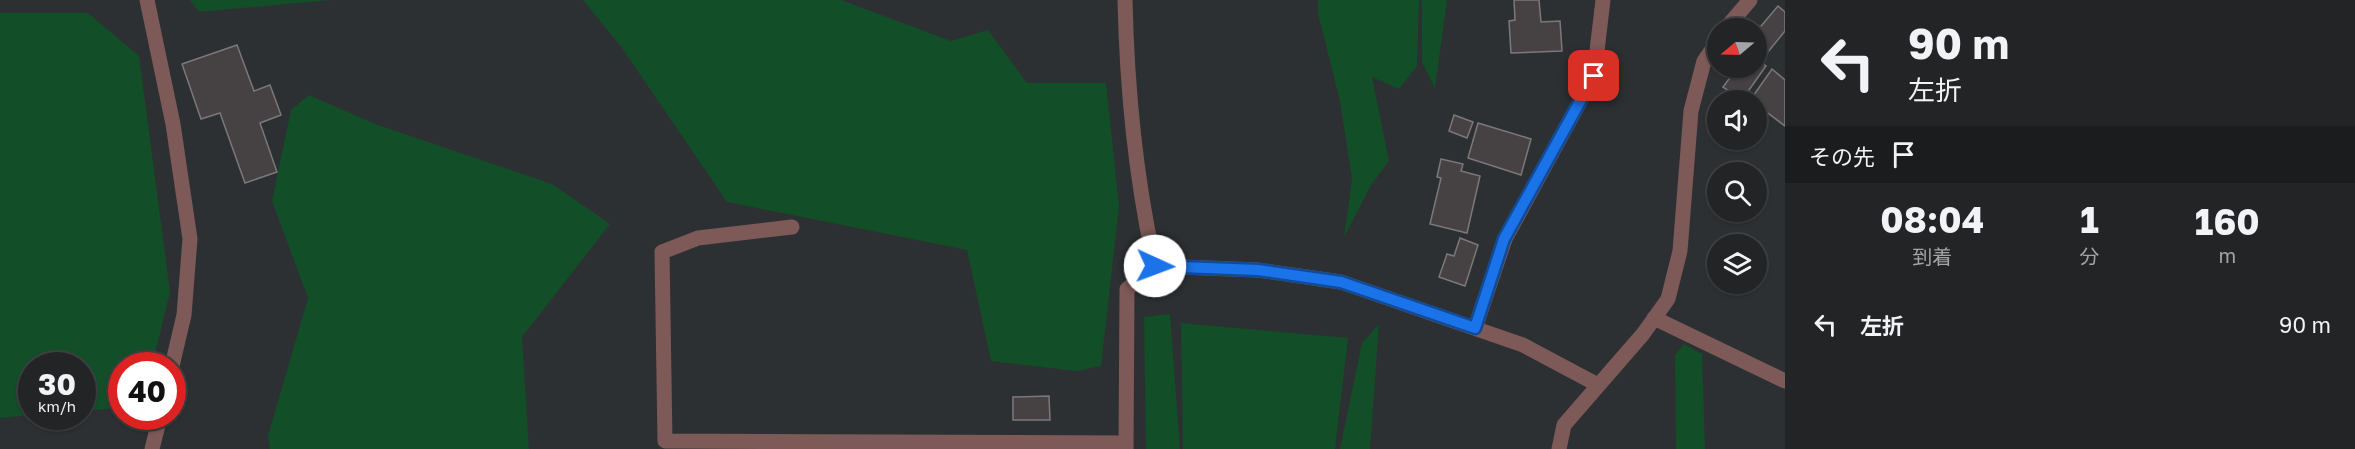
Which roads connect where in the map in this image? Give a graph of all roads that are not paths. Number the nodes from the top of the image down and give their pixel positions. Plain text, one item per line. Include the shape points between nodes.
1 (147, 0) edge
2 (1125, 0) edge
3 (1603, 0) edge
4 (1750, 0) edge
5 (1735, 18) edge
6 (1707, 57) edge
7 (792, 226) dead end
8 (1155, 266) junction
9 (1654, 318) junction
10 (1475, 328) junction
11 (175, 352) edge
12 (1785, 381) edge
13 (1598, 385) junction
14 (157, 430) edge
15 (697, 445) edge
16 (905, 445) edge
17 (1126, 446) edge
18 (153, 449) edge
19 (1559, 449) edge

1 - 11 street via 173,123 190,239 184,315
2 - 8 street via 1126,73 1138,189
3 - 10 street via 1594,76 1504,239
4 - 5 street
6 - 9 street via 1691,111 1680,251 1668,299
7 - 15 street via 698,238 662,252 665,441
8 - 10 street via 1258,270 1341,282
8 - 17 street via 1127,289
9 - 12 street
9 - 13 street
10 - 13 street via 1523,345
13 - 19 street via 1564,425
14 - 18 street
15 - 16 street
16 - 17 street

